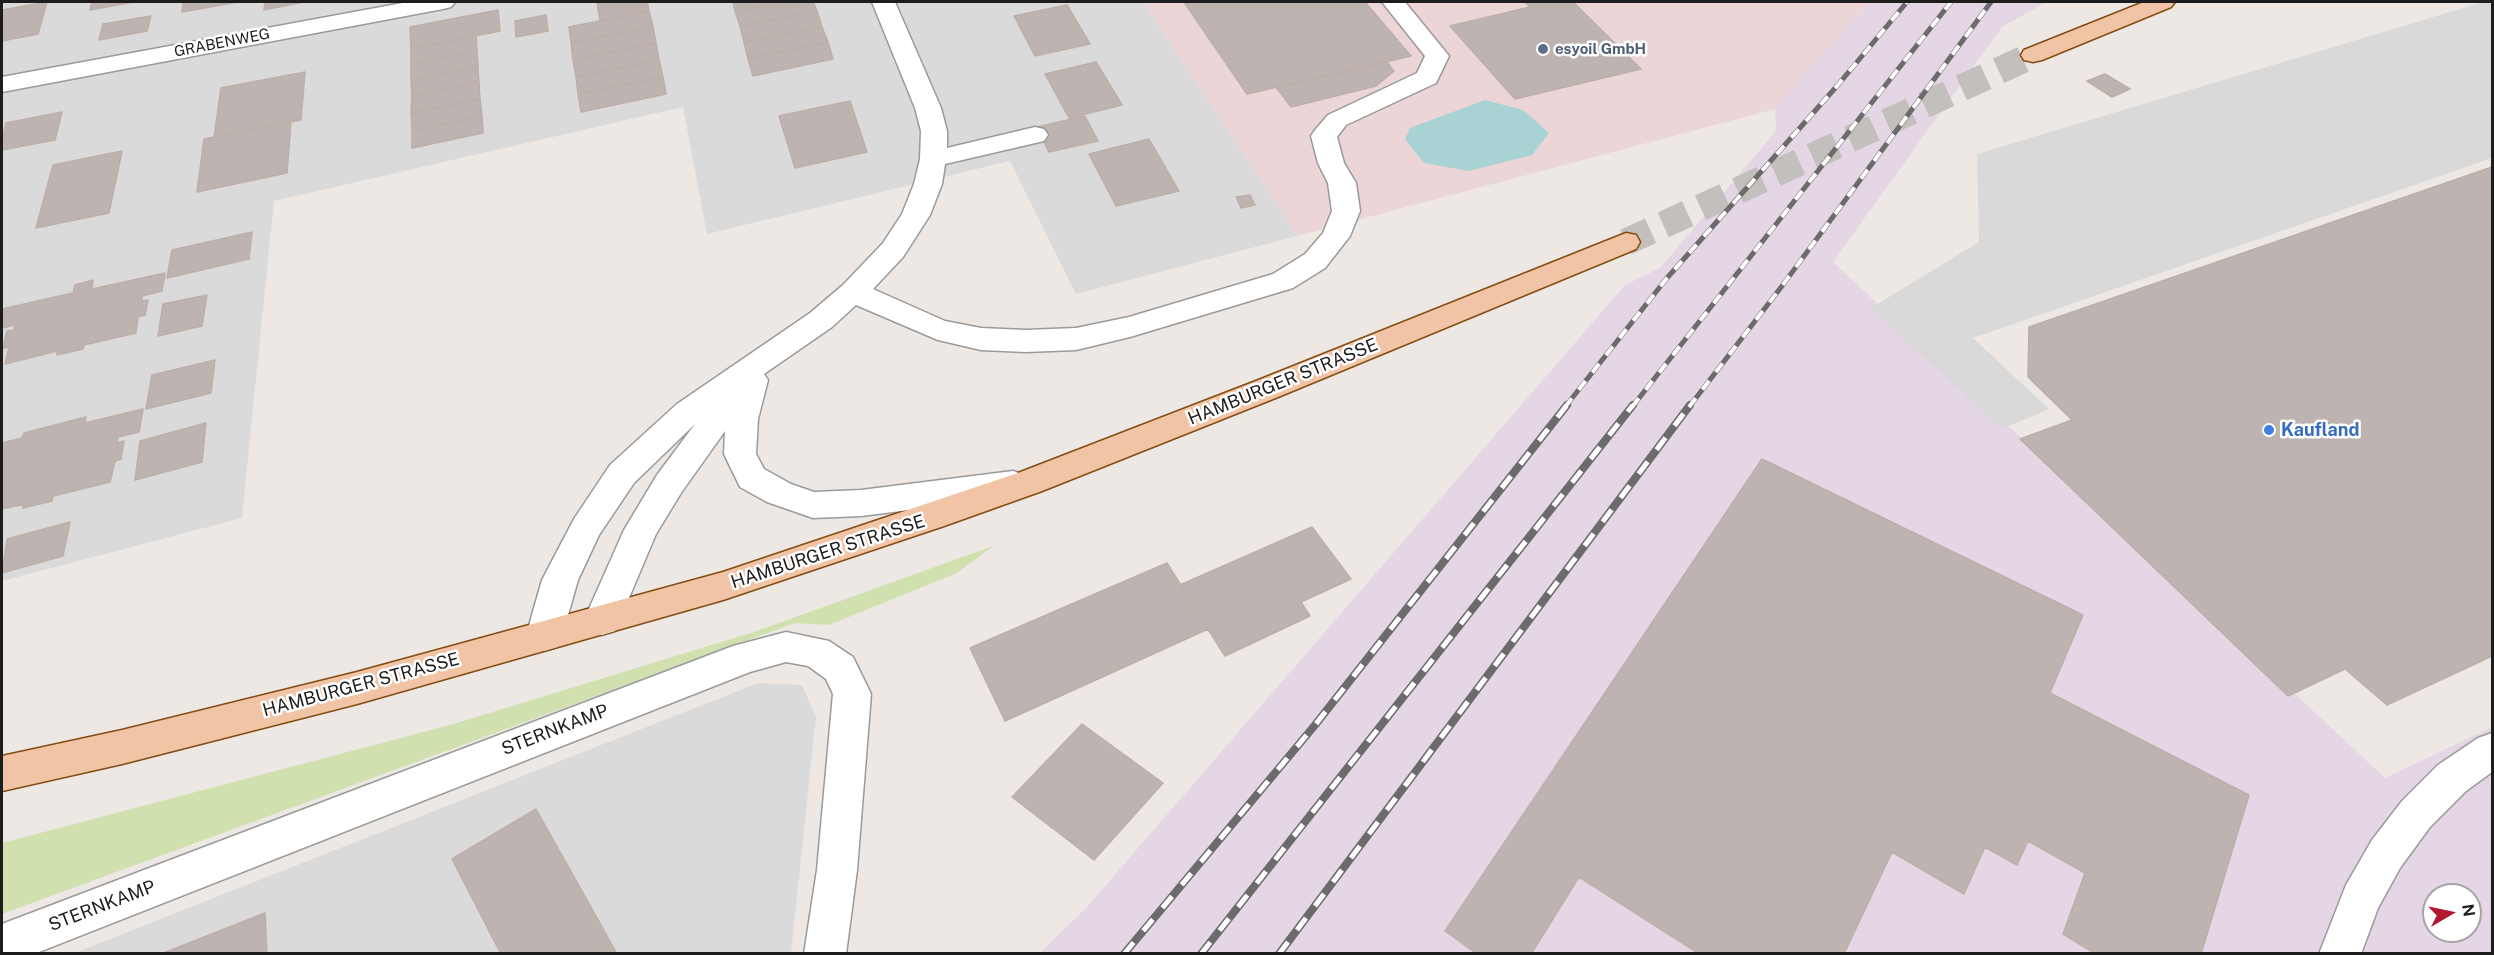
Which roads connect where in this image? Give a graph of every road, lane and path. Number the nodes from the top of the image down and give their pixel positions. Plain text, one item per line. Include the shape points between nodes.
1 (443, 2) edge
2 (884, 2) edge
3 (1393, 2) edge
4 (2163, 2) edge
5 (2033, 55) tunnel mouth
6 (2, 85) edge
7 (1035, 135) dead end
8 (933, 159) junction
9 (1626, 242) tunnel mouth
10 (853, 292) junction
11 (771, 355) junction
12 (752, 380) junction
13 (1030, 482) junction
14 (602, 620) junction
15 (544, 636) junction
16 (2493, 750) edge
17 (2, 774) edge
18 (2, 945) edge
19 (825, 954) edge
20 (2340, 954) edge

1 - 6 street, GRABENWEG
2 - 8 street via 928,108 934,130
3 - 10 street via 1437,56 1427,78 1337,120 1324,136 1331,163 1342,183 1346,211 1336,236 1315,261 1283,281 1130,327 1076,339 1026,341 981,339 938,330
4 - 5 main road
7 - 8 street
8 - 10 street via 916,215 892,250
9 - 13 main road, HAMBURGER STRASSE
10 - 11 street
11 - 12 street
11 - 15 street via 688,412 622,474 586,528 560,579
12 - 13 street via 742,419 740,454 752,478 788,496 813,505 852,503
12 - 14 street via 712,425 669,484 641,530
13 - 14 main road, HAMBURGER STRASSE via 723,586
14 - 15 main road, HAMBURGER STRASSE
15 - 17 main road, HAMBURGER STRASSE via 312,699
16 - 20 street via 2452,778 2416,814 2386,854 2361,899
18 - 19 street, STERNKAMP via 735,661 786,647 816,652 840,668 852,694 837,870

